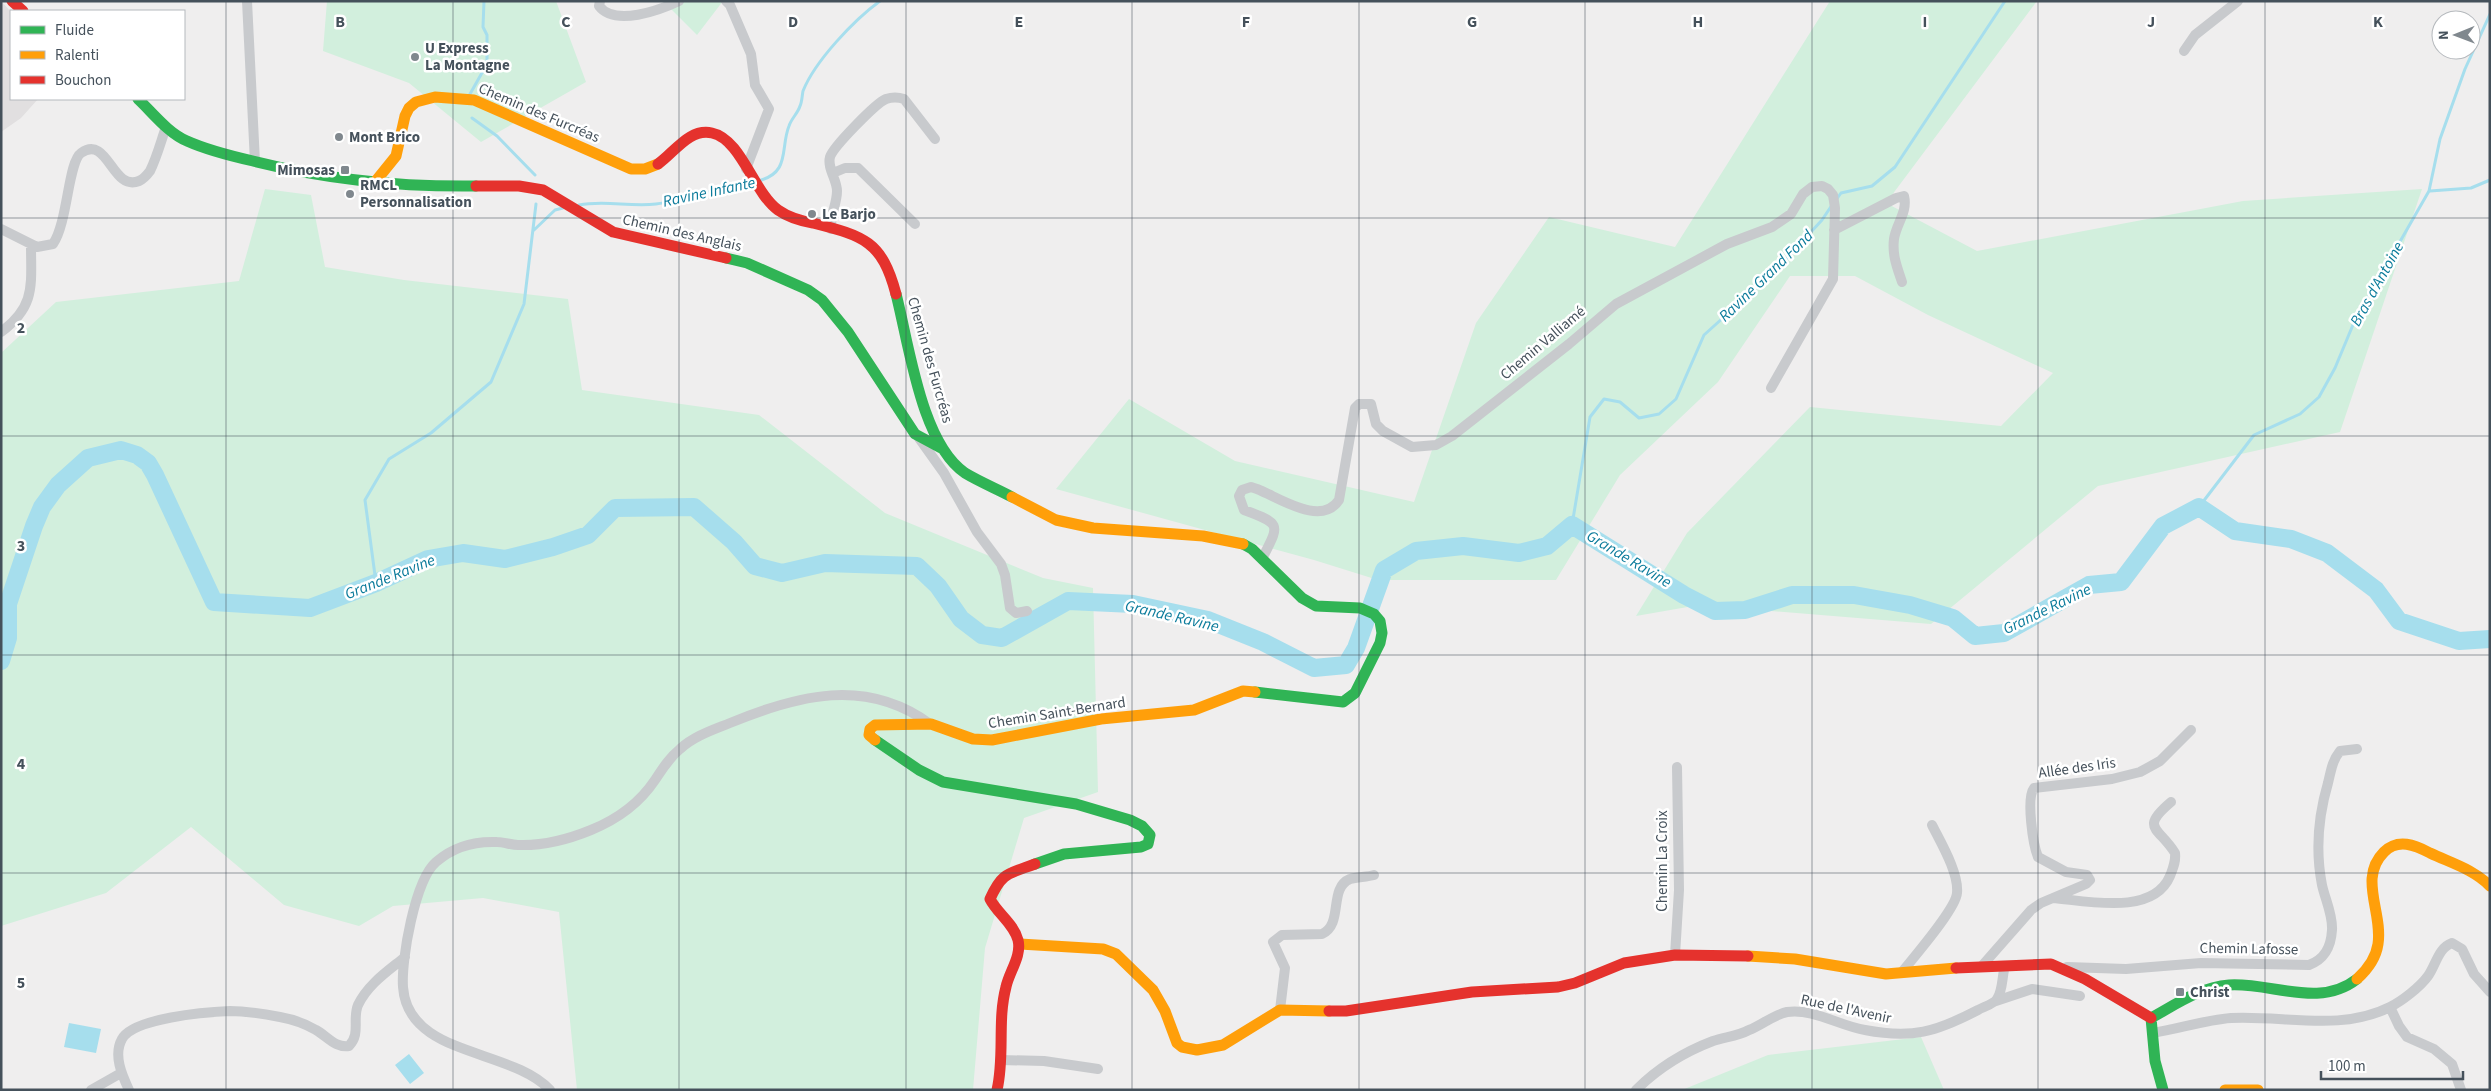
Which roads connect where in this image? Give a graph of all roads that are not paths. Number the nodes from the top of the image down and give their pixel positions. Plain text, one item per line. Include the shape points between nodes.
1 (12, 1) edge
2 (246, 1) edge
3 (600, 1) edge
4 (679, 1) edge
5 (726, 1) edge
6 (2238, 1) edge
7 (22, 10) edge
8 (2184, 51) dead end
9 (139, 100) edge
10 (166, 127) junction
11 (935, 140) dead end
12 (255, 162) junction
13 (746, 169) junction
14 (833, 173) junction
15 (376, 182) junction
16 (916, 224) dead end
17 (1, 229) edge
18 (831, 229) junction
19 (1834, 230) junction
20 (31, 245) junction
21 (1902, 282) dead end
22 (1, 332) edge
23 (1771, 388) dead end
24 (928, 416) junction
25 (915, 434) junction
26 (941, 448) junction
27 (1262, 559) junction
28 (1360, 608) joint
29 (1027, 611) dead end
30 (931, 724) junction
31 (2191, 730) dead end
32 (2357, 749) dead end
33 (1677, 767) dead end
34 (2171, 802) dead end
35 (1932, 825) dead end
36 (1374, 875) dead end
37 (2490, 886) edge
38 (2052, 898) junction
39 (1020, 944) junction
40 (1675, 954) junction
41 (405, 957) junction
42 (2005, 966) junction
43 (1981, 967) junction
44 (2060, 967) junction
45 (1902, 972) junction
46 (2490, 992) edge
47 (2080, 996) dead end
48 (1996, 1001) junction
49 (2390, 1007) junction
50 (1280, 1010) junction
51 (2151, 1018) junction
52 (2152, 1033) junction
53 (1001, 1060) junction
54 (1098, 1069) dead end
55 (121, 1073) junction
56 (92, 1090) edge
57 (130, 1090) edge
58 (550, 1090) edge
59 (997, 1090) edge
60 (1636, 1090) edge
61 (2163, 1090) edge
62 (2225, 1090) edge
63 (2258, 1090) edge
64 (2461, 1090) edge

1 - 7 street
2 - 12 street
3 - 4 street via 604,10 632,16
5 - 13 street via 751,54 755,85 769,109
6 - 8 street via 2194,35
9 - 10 street
10 - 12 street via 186,141
10 - 20 street via 149,171 135,183 126,182 118,176 105,156 97,151 88,149 80,154 73,165 59,235 53,244
11 - 14 street via 904,99 884,100 840,140 830,156
12 - 15 street via 294,171
13 - 15 street, Chemin des Furcréas via 733,148 714,133 689,135 658,164 631,169 474,100 456,98 418,100 410,105 394,161
13 - 18 street, Chemin des Furcréas via 767,201 779,212
14 - 16 street via 845,168 858,168
14 - 18 street via 837,192
15 - 25 street, Chemin des Anglais via 419,187 519,186 543,190 613,232 747,263 808,290 822,300 848,332
17 - 20 street
18 - 24 street, Chemin des Furcréas via 867,243 885,262
19 - 21 street via 1904,196 1902,222 1894,236 1894,256
19 - 23 street, Chemin Valliamé via 1833,279
19 - 27 street, Chemin Valliamé via 1832,196 1822,186 1812,187 1803,194 1791,214 1772,227 1727,244 1616,304 1548,361 1436,445 1412,446 1392,437 1376,424 1371,404 1359,404 1355,408 1339,500 1334,507 1325,512 1306,510 1257,488 1242,490 1239,496 1244,510 1269,519 1275,526
20 - 22 street via 30,290 26,307 14,323
24 - 25 street via 925,432
24 - 26 street, Chemin des Furcréas
25 - 26 street, Chemin des Anglais
25 - 29 street, Chemin des Anglais via 944,473 977,532 1001,564 1010,608 1016,612
26 - 27 street, Chemin des Furcréas via 964,472 1056,520 1093,528 1225,538 1252,549
27 - 28 street, Chemin des Furcréas via 1302,598 1316,606
28 - 30 street, Chemin Saint-Bernard via 1374,614 1382,633 1355,693 1343,702 1243,691 1194,710 1100,719 992,740 973,739
30 - 39 street via 876,725 870,729 869,735 918,770 943,782 1043,796 1076,804 1130,820 1150,835 1148,844 1141,848 1064,854 1005,875 998,881 990,899
30 - 41 street, Chemin Saint-Bernard via 900,705 880,698 858,694 819,695 747,716 698,736 666,762 639,800 606,824 542,844 518,846 482,842 460,847 440,859 424,881 409,929
31 - 38 street, Allée des Iris via 2160,761 2140,772 2112,779 2034,788 2030,804 2038,857 2066,872 2087,875 2090,880
32 - 44 street, Chemin Lafosse via 2340,751 2332,762 2319,819 2322,885 2332,928 2330,947 2320,961 2309,965 2201,963 2126,969
33 - 40 street, Chemin La Croix via 1679,890
34 - 38 street via 2154,820 2155,830 2176,857 2168,881 2160,889 2146,899 2130,902
35 - 45 street via 1950,862 1957,893 1948,912
36 - 50 street via 1350,879 1343,885 1334,922 1328,931 1282,935 1272,942 1285,968
37 - 51 street via 2480,876 2426,850 2407,843 2388,848 2372,866 2378,946 2373,960 2355,980 2334,992 2323,993 2247,985 2212,988 2194,994
38 - 43 street, Allée des Iris via 2031,910
39 - 50 street via 1082,947 1116,954 1153,990 1177,1042 1188,1049 1223,1045
39 - 53 street via 1004,994
40 - 45 street via 1795,959 1868,972
40 - 50 street via 1624,963 1558,987 1472,992 1346,1011
41 - 55 street via 362,997 357,1008 356,1036 349,1046 335,1044 314,1029 259,1013 230,1011 153,1020 132,1027 121,1040
41 - 58 street, Chemin Saint-Bernard via 404,999 419,1024 449,1044 540,1079
42 - 43 street
42 - 44 street via 2041,964
42 - 48 street
43 - 45 street
44 - 51 street
46 - 49 street via 2474,974 2462,949 2452,943 2442,950 2427,977
47 - 48 street, Rue de l'Avenir via 2032,989
48 - 60 street, Rue de l'Avenir via 1930,1032 1900,1035 1788,1012 1748,1031 1690,1050 1668,1063
49 - 52 street via 2367,1016 2338,1021 2230,1018
49 - 64 street via 2398,1026 2407,1036 2434,1049 2452,1064
51 - 52 street
52 - 61 street
53 - 54 street via 1044,1061
53 - 59 street
55 - 56 street
55 - 57 street
62 - 63 street

